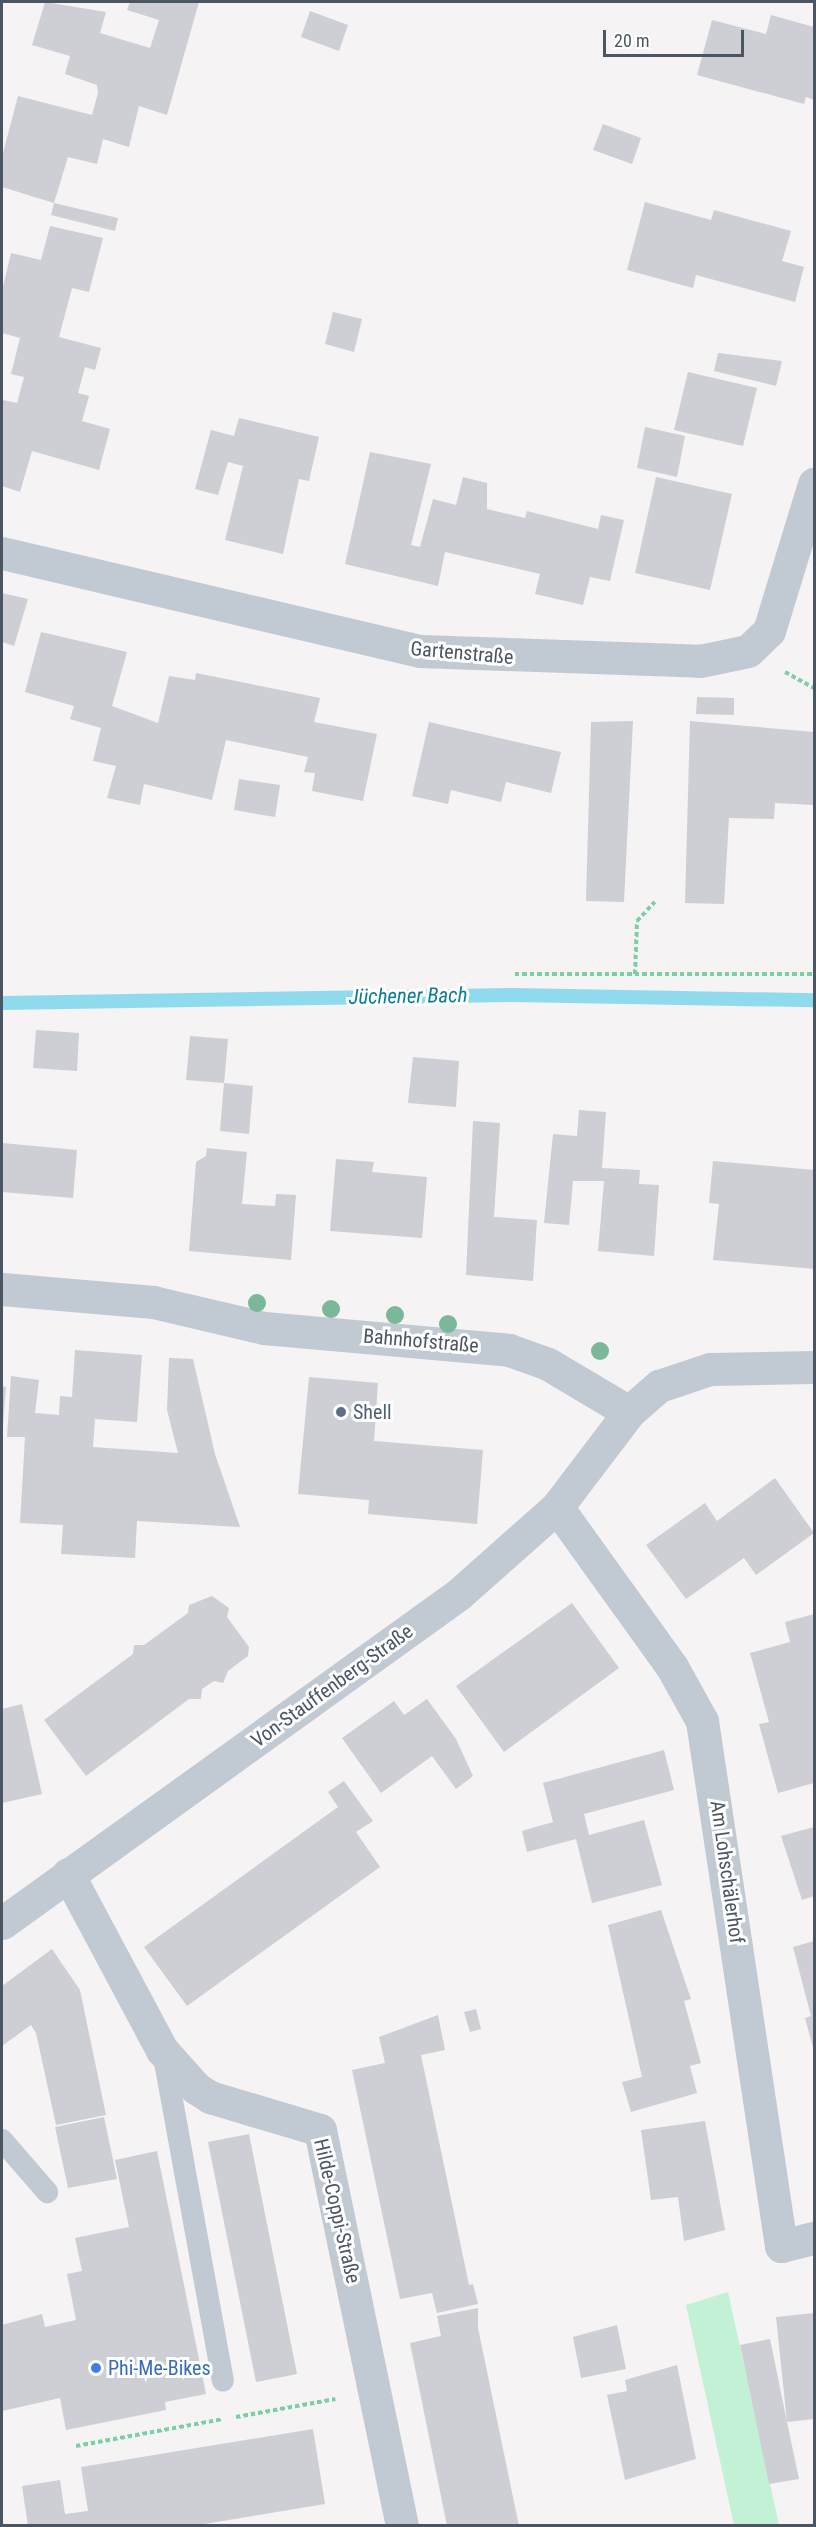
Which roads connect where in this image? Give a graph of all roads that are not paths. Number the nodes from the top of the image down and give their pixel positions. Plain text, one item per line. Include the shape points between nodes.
1 (814, 484) edge
2 (2, 553) edge
3 (2, 1289) edge
4 (814, 1367) edge
5 (629, 1412) junction
6 (557, 1507) junction
7 (68, 1874) junction
8 (2, 1923) edge
9 (162, 2050) junction
10 (2, 2140) edge
11 (47, 2192) dead end
12 (814, 2238) edge
13 (223, 2381) dead end
14 (402, 2526) edge

1 - 2 street, Gartenstraße via 769,631 748,651 700,662 420,651
3 - 5 street, Bahnhofstraße via 153,1302 264,1328 509,1350 548,1364
4 - 5 street via 691,1372 659,1386
5 - 6 street, Von-Stauffenberg-Straße
6 - 7 street, Von-Stauffenberg-Straße via 459,1594
6 - 12 street, Am Lohschälerhof via 672,1667 702,1721 781,2246
7 - 8 street, Von-Stauffenberg-Straße
7 - 9 street, Hilde-Coppi-Straße
9 - 13 lane
9 - 14 street, Hilde-Coppi-Straße via 210,2097 320,2130
10 - 11 lane

